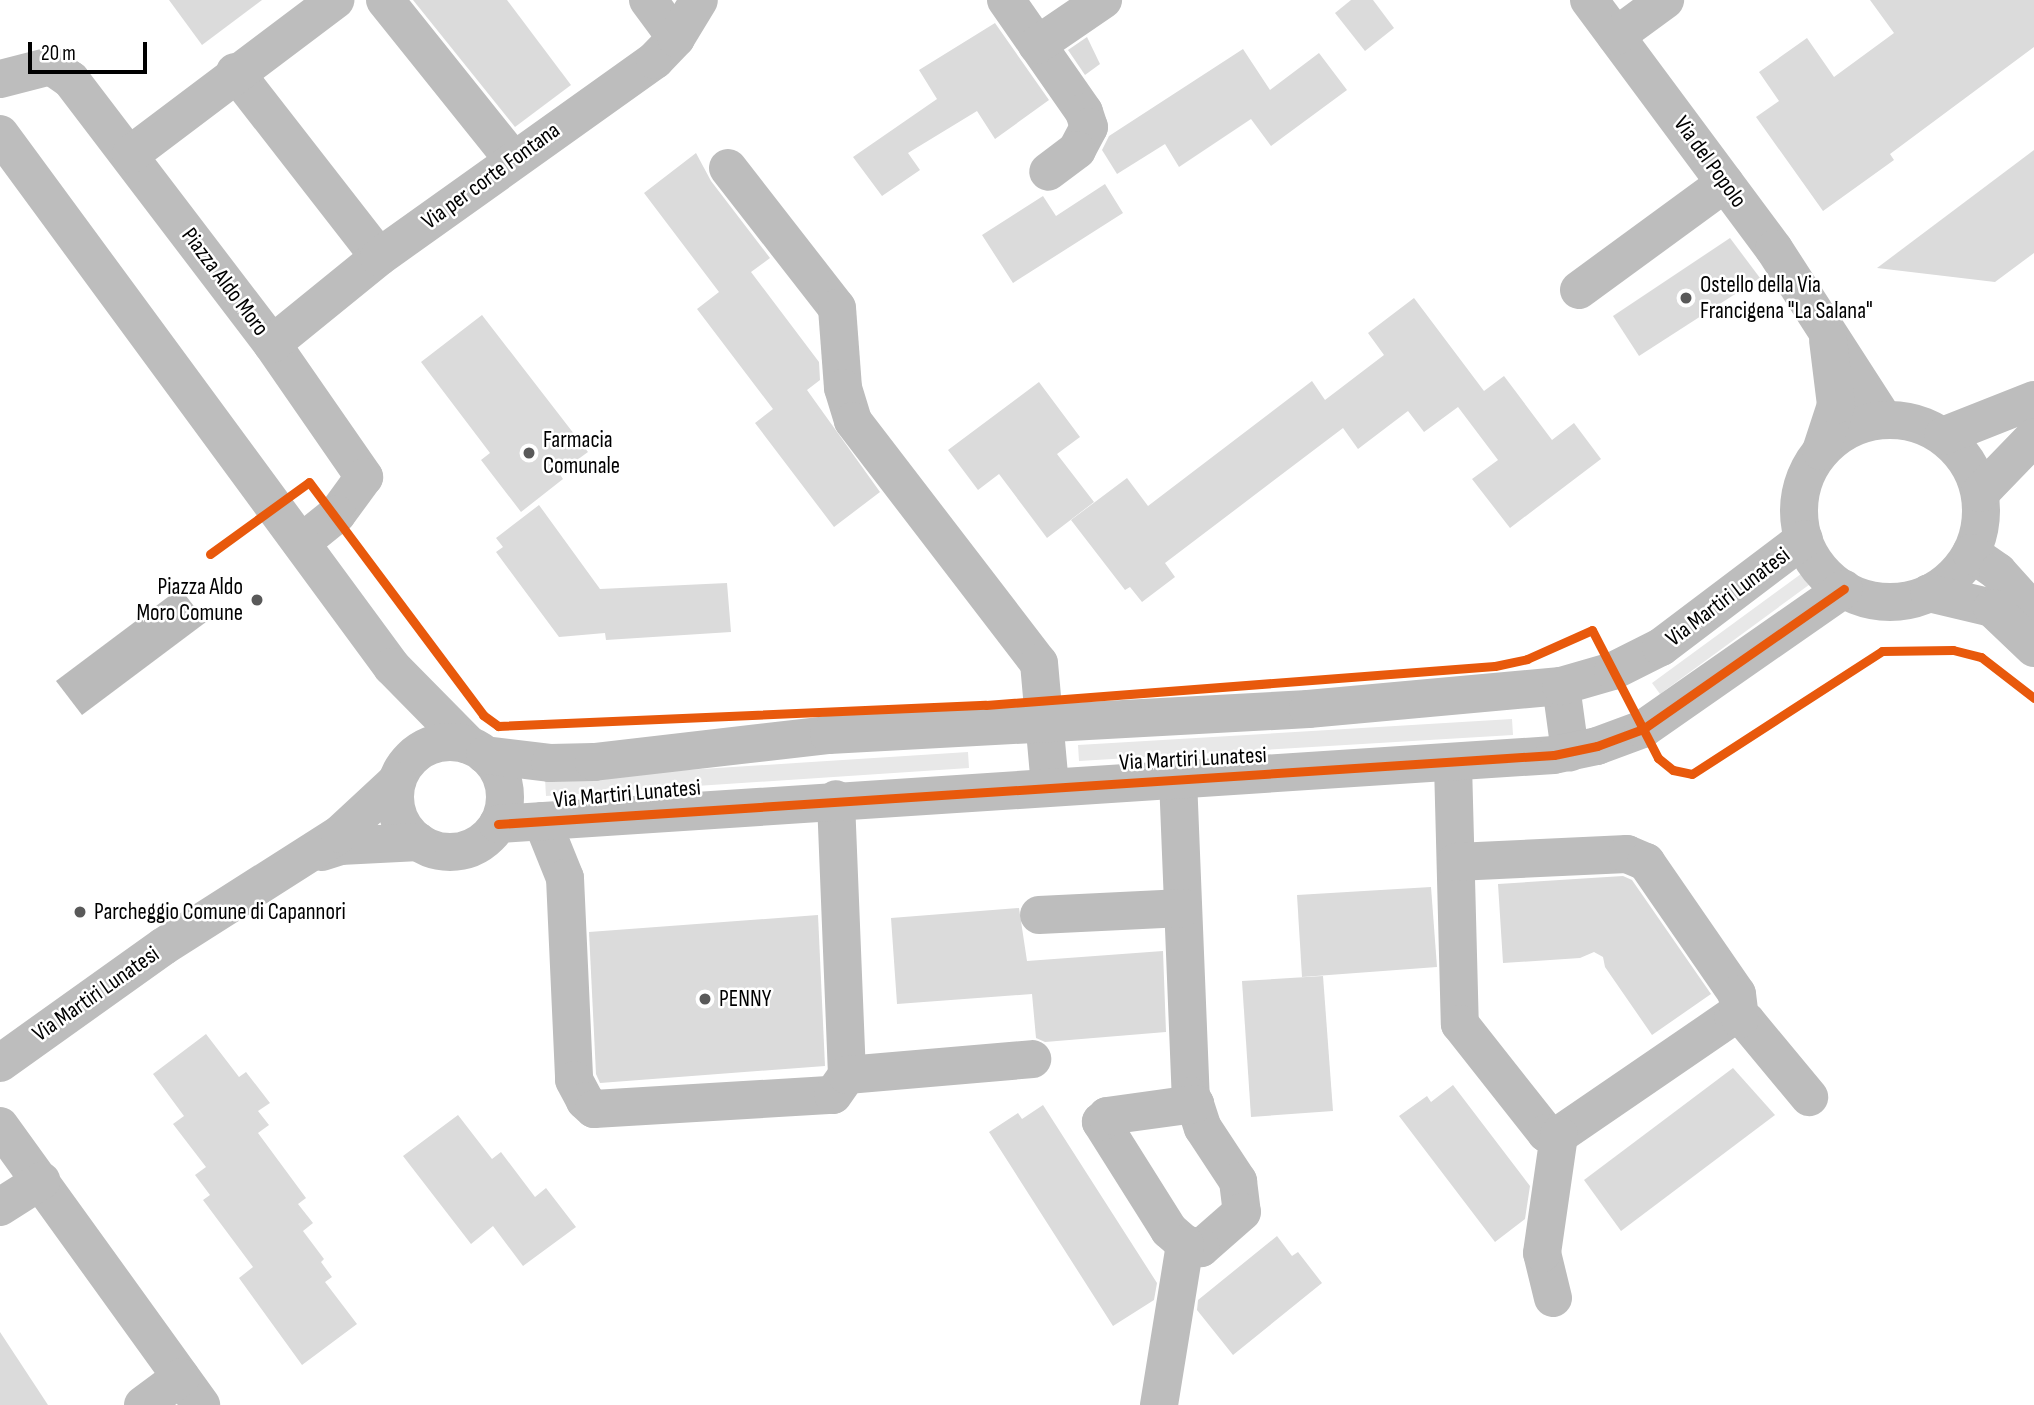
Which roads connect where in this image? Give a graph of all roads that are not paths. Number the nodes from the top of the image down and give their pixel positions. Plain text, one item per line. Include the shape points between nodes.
1 (335, 0) edge
2 (385, 0) edge
3 (648, 0) edge
4 (699, 0) edge
5 (1006, 0) edge
6 (1103, 0) edge
7 (1590, 0) edge
8 (1665, 0) edge
9 (1616, 36) junction
10 (676, 38) junction
11 (1037, 45) junction
12 (234, 72) junction
13 (0, 79) edge
14 (0, 134) edge
15 (131, 154) junction
16 (513, 160) junction
17 (728, 168) dead end
18 (1048, 172) dead end
19 (1725, 183) junction
20 (379, 257) junction
21 (1579, 290) dead end
22 (1826, 328) junction
23 (272, 344) junction
24 (2034, 400) edge
25 (1884, 420) junction
26 (1943, 436) junction
27 (2034, 437) edge
28 (1821, 451) junction
29 (1980, 492) junction
30 (1804, 539) junction
31 (301, 543) junction
32 (1971, 553) junction
33 (1844, 589) junction
34 (1929, 593) junction
35 (2034, 611) edge
36 (2034, 648) edge
37 (392, 667) junction
38 (1561, 686) junction
39 (1044, 724) junction
40 (477, 750) junction
41 (1570, 752) junction
42 (1453, 764) junction
43 (401, 773) junction
44 (1178, 779) junction
45 (1050, 786) junction
46 (836, 799) junction
47 (542, 821) junction
48 (498, 824) junction
49 (419, 842) junction
50 (300, 860) junction
51 (1456, 862) junction
52 (1184, 908) junction
53 (1039, 915) dead end
54 (1740, 1018) junction
55 (1032, 1059) dead end
56 (0, 1062) edge
57 (848, 1075) junction
58 (1809, 1097) dead end
59 (1195, 1104) junction
60 (0, 1126) edge
61 (1559, 1135) junction
62 (41, 1181) junction
63 (0, 1207) edge
64 (1185, 1244) junction
65 (1553, 1298) dead end
66 (191, 1391) edge
67 (142, 1405) edge
68 (1159, 1405) edge

1 - 12 street
2 - 16 street
3 - 10 street
4 - 10 street, Via per corte Fontana
5 - 11 street
6 - 11 street
7 - 9 street, Via del Popolo
8 - 9 street
9 - 19 street, Via del Popolo
10 - 16 street, Via per corte Fontana via 655,60
11 - 18 street via 1084,112 1089,127 1077,150
12 - 15 street
12 - 20 street
13 - 15 street, Piazza Aldo Moro via 51,66 71,80
14 - 31 street
15 - 23 street, Piazza Aldo Moro
16 - 20 street, Via per corte Fontana
17 - 39 street via 837,308 843,387 853,421 1038,663
19 - 21 street
19 - 22 street, Via del Popolo
20 - 23 street, Via per corte Fontana
22 - 25 street, Via del Popolo
22 - 28 street, Via del Popolo via 1836,405
23 - 31 street, Piazza Aldo Moro via 364,477 337,514
24 - 26 street
25 - 26 street via 1905,421
25 - 28 street via 1860,425
26 - 29 street via 1960,451
27 - 29 street
28 - 30 street via 1801,493
29 - 32 street via 1980,523
30 - 33 street via 1826,576
30 - 38 street, Via Martiri Lunatesi via 1661,647 1613,671
31 - 37 street
32 - 34 street via 1946,583
32 - 35 street via 1998,572
33 - 34 street via 1885,601
33 - 41 street, Via Martiri Lunatesi via 1681,707 1643,729
34 - 36 street via 1992,608
37 - 40 street
37 - 43 street via 404,702
38 - 39 street, Via Martiri Lunatesi via 1308,709
38 - 41 street
39 - 40 street, Via Martiri Lunatesi via 829,735 594,762 550,763
39 - 45 street
40 - 43 street, Via Martiri Lunatesi via 432,745
40 - 48 street via 504,787
41 - 42 street, Via Martiri Lunatesi
42 - 44 street, Via Martiri Lunatesi
42 - 51 street
43 - 49 street via 398,815
43 - 50 street, Via Martiri Lunatesi via 365,814
44 - 45 street, Via Martiri Lunatesi
44 - 52 street
45 - 46 street, Via Martiri Lunatesi
46 - 47 street, Via Martiri Lunatesi
46 - 57 street
47 - 48 street, Via Martiri Lunatesi
47 - 57 street via 565,878 575,1080 571,1108 833,1095
48 - 49 street, Via Martiri Lunatesi via 470,848 452,852
49 - 50 street, Via Martiri Lunatesi via 340,846
50 - 56 street, Via Martiri Lunatesi via 164,946
51 - 54 street via 1627,854 1646,862 1737,994
51 - 61 street via 1460,1024 1546,1133
52 - 53 street
52 - 59 street
54 - 58 street
54 - 61 street via 1733,1016 1719,1024
55 - 57 street
59 - 64 street via 1203,1128 1238,1181 1242,1212 1201,1248
59 - 64 street via 1107,1116 1101,1122 1169,1230
60 - 62 street
61 - 65 street via 1542,1253
62 - 63 street
62 - 66 street
64 - 68 street
66 - 67 street

